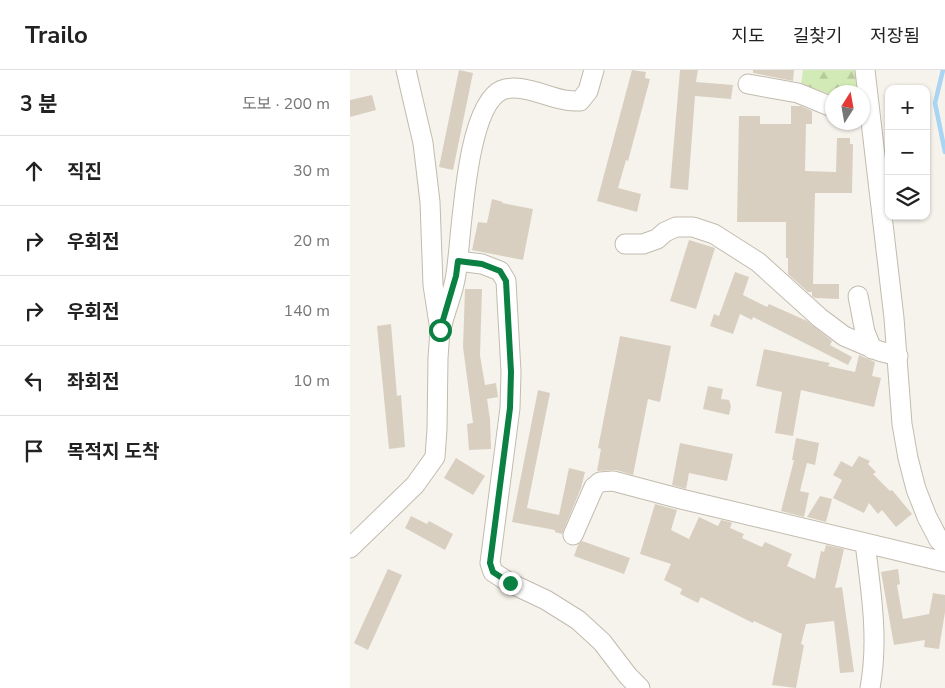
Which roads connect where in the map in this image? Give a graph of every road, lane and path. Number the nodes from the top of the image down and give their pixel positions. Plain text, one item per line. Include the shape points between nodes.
1 (406, 70) edge
2 (594, 70) edge
3 (865, 70) edge
4 (748, 84) dead end
5 (865, 85) edge
6 (825, 103) edge
7 (867, 130) edge
8 (625, 244) dead end
9 (458, 261) junction
10 (858, 296) dead end
11 (440, 330) junction
12 (872, 348) junction
13 (898, 356) junction
14 (574, 535) dead end
15 (865, 543) junction
16 (945, 546) edge
17 (350, 548) edge
18 (945, 562) edge
19 (640, 688) edge
20 (870, 688) edge

1 - 11 street via 423,143 430,202 433,285
2 - 9 street via 588,91 580,100 567,100 514,87 490,99 470,152
3 - 5 street
4 - 6 street via 798,93
7 - 13 street
8 - 12 street via 643,244 676,227 693,226 714,234 758,262 838,331
9 - 11 street
9 - 19 street via 482,264 500,271 506,281 510,408 492,541 490,563 493,572 578,620 602,642
10 - 12 street via 865,332
11 - 17 street via 435,457 416,485
12 - 13 street
13 - 16 street via 908,458 927,517
14 - 15 street via 594,487 600,482 613,481
15 - 18 street
15 - 20 street via 874,613 874,663

